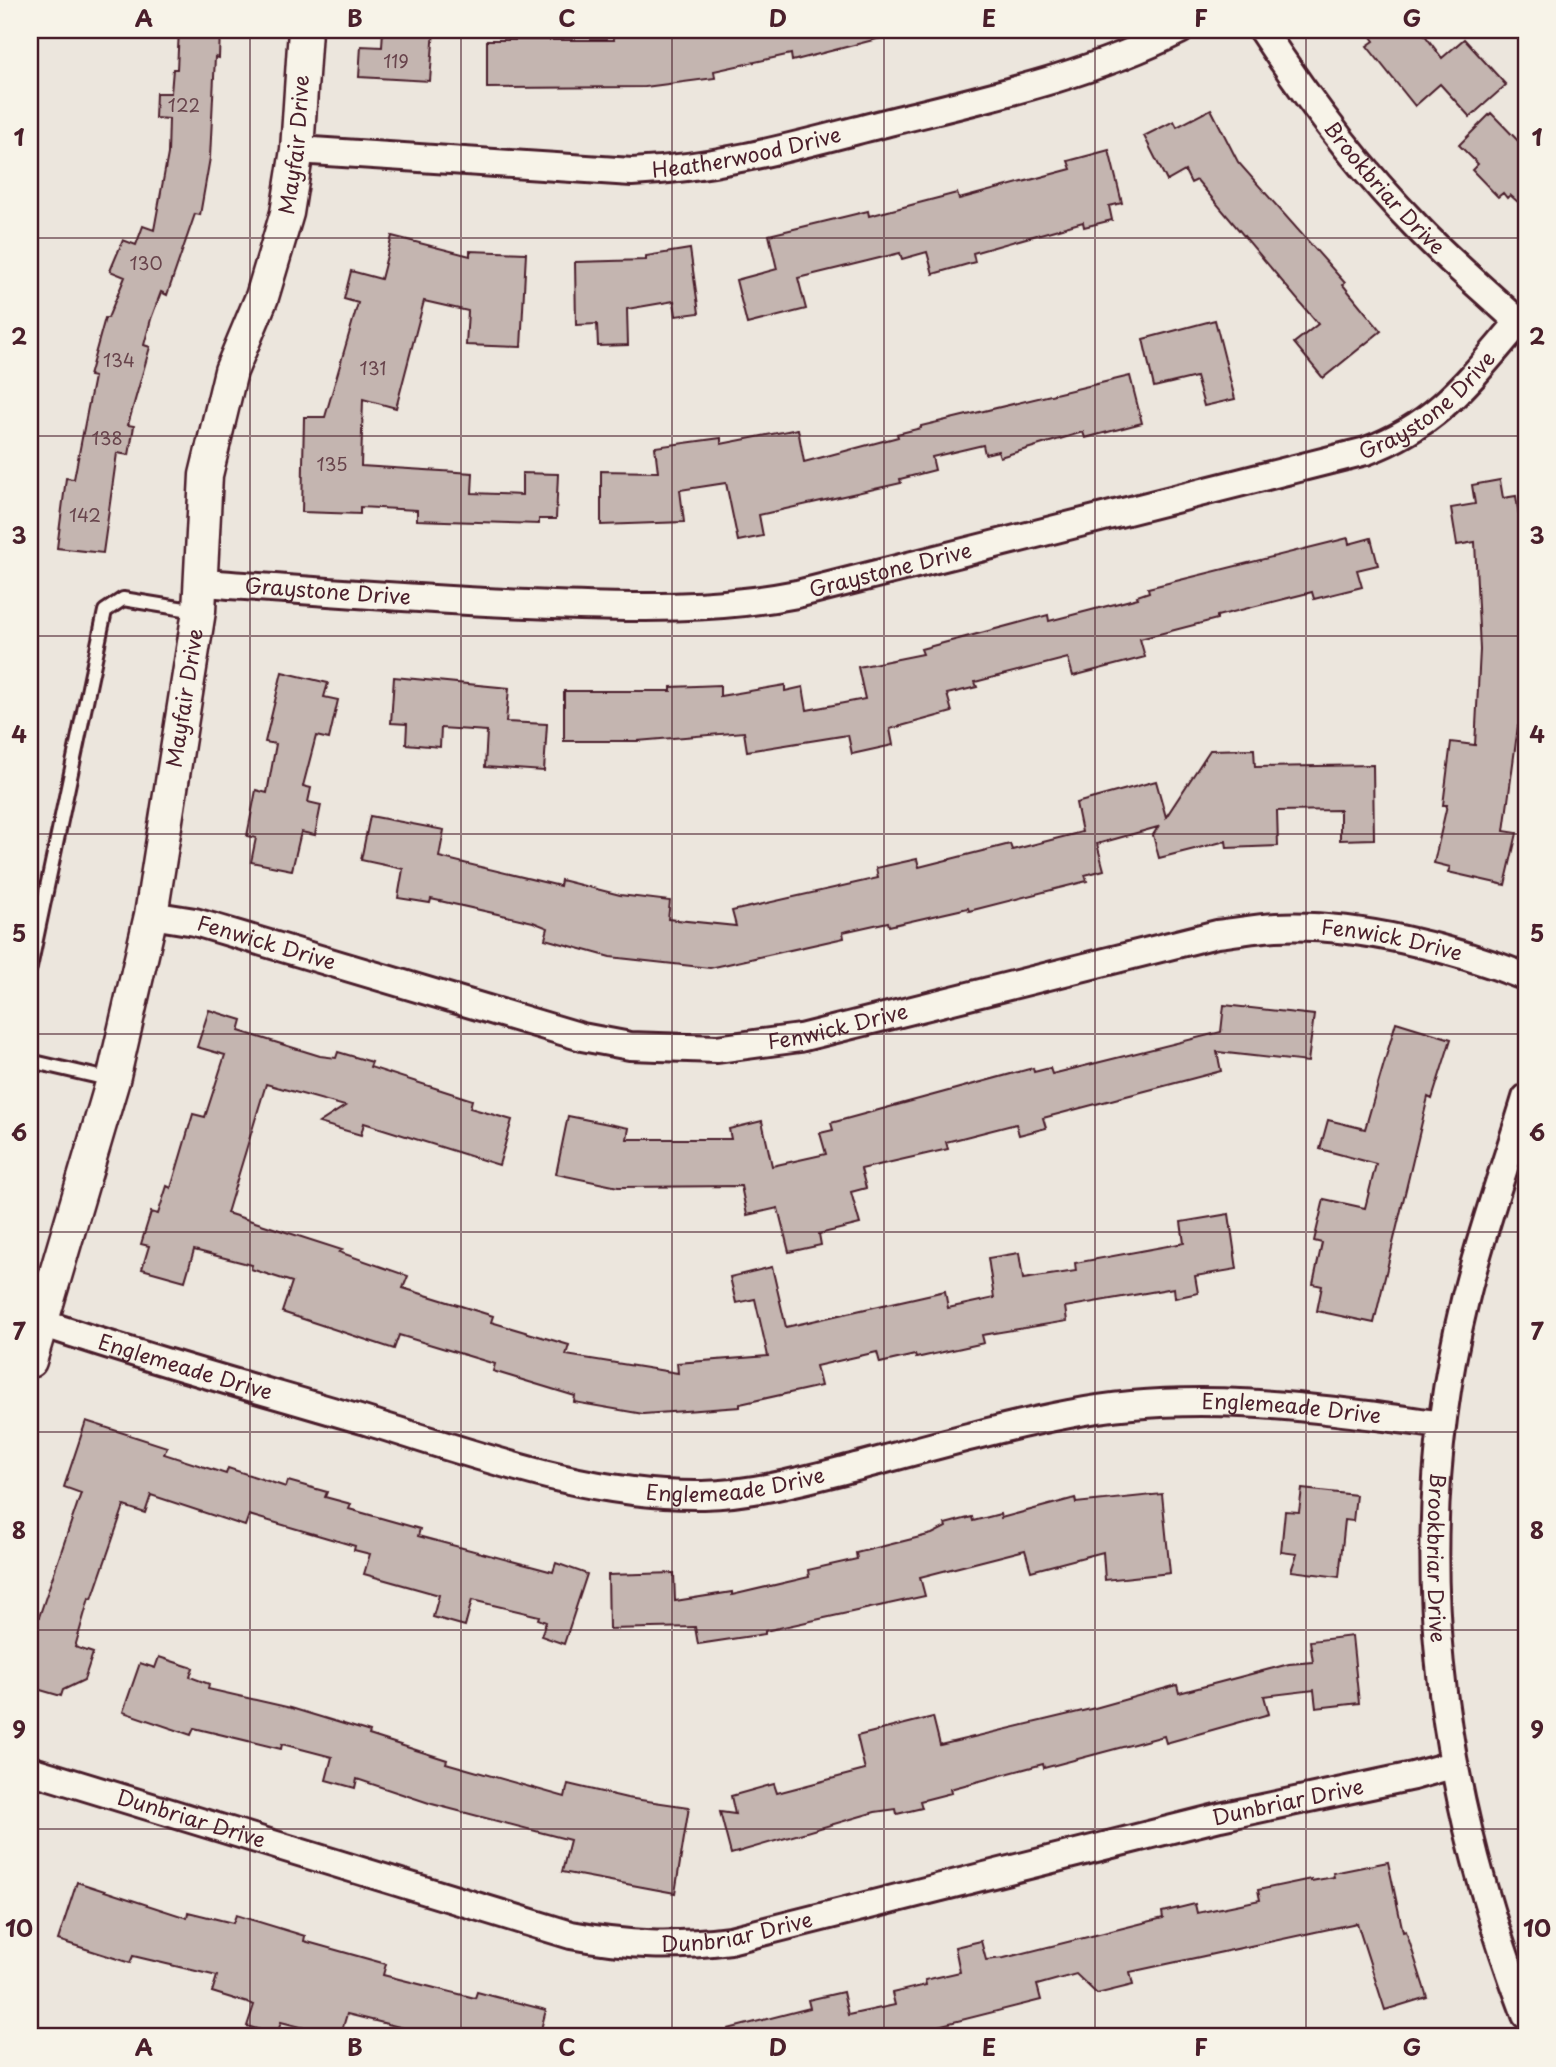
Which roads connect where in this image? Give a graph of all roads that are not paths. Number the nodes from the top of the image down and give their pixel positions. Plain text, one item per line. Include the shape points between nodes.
1 (305, 30) edge
2 (1180, 30) edge
3 (1262, 30) edge
4 (297, 150) junction
5 (1522, 325) edge
6 (200, 597) junction
7 (151, 915) junction
8 (30, 968) edge
9 (1526, 977) edge
10 (30, 1061) edge
11 (113, 1080) junction
12 (1526, 1098) edge
13 (41, 1322) junction
14 (30, 1361) edge
15 (1442, 1425) junction
16 (1452, 1765) junction
17 (30, 1770) edge
18 (1526, 2015) edge

1 - 4 street, Mayfair Drive
2 - 4 street, Heatherwood Drive via 1044,83 745,159 670,170 632,172
3 - 5 street, Brookbriar Drive via 1300,88 1368,174 1418,228
4 - 6 street, Mayfair Drive via 276,255 231,370 214,433 202,519
5 - 6 street, Graystone Drive via 1442,409 1419,427 1384,444 770,600 655,609
6 - 7 street, Mayfair Drive
6 - 8 lane via 123,599 104,611
7 - 9 street, Fenwick Drive via 195,922 582,1037 668,1048 717,1049 800,1038 1217,934 1278,927 1348,930 1457,954
7 - 11 street, Mayfair Drive
10 - 11 lane
11 - 13 street, Mayfair Drive
12 - 15 street, Brookbriar Drive via 1465,1299
13 - 14 street, Mayfair Drive
13 - 15 street, Englemeade Drive via 491,1459 593,1486 646,1493 705,1495 752,1489 1033,1421 1152,1402 1260,1402
15 - 16 street, Brookbriar Drive via 1433,1571 1440,1693
16 - 17 street, Dunbriar Drive via 1220,1817 730,1940 679,1946 625,1945 571,1935
16 - 18 street, Brookbriar Drive via 1473,1857

